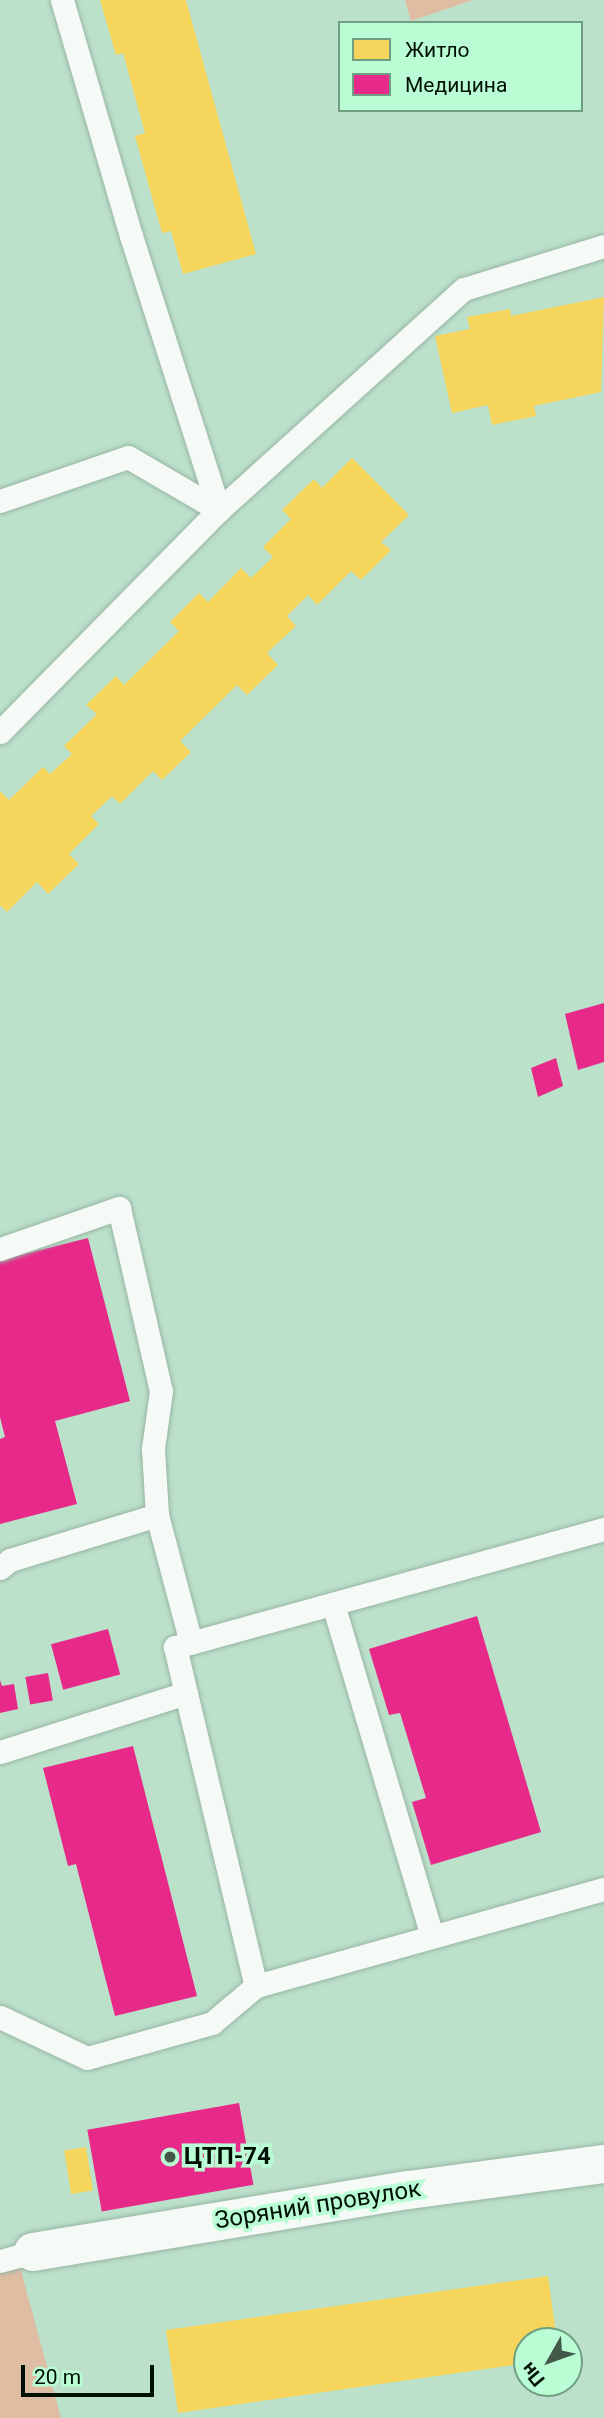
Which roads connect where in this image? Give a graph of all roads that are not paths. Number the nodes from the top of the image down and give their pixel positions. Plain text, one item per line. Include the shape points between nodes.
1 (62, 0) edge
2 (604, 246) edge
3 (0, 501) edge
4 (219, 510) junction
5 (0, 732) edge
6 (0, 1249) edge
7 (157, 1515) junction
8 (604, 1529) edge
9 (3, 1564) edge
10 (333, 1604) junction
11 (191, 1643) junction
12 (186, 1693) junction
13 (0, 1752) edge
14 (604, 1889) edge
15 (432, 1937) junction
16 (256, 1986) junction
17 (0, 2017) edge
18 (604, 2164) edge
19 (17, 2256) edge

1 - 4 lane via 127,224
2 - 4 lane via 464,289
3 - 4 lane via 128,457
4 - 5 lane
6 - 7 lane via 118,1208 161,1391 153,1449
7 - 9 lane
7 - 11 lane
8 - 10 lane
10 - 11 lane
10 - 15 lane
11 - 12 lane via 176,1647
12 - 13 lane
12 - 16 lane
14 - 15 lane
15 - 16 lane
16 - 17 lane via 212,2023 87,2058
18 - 19 street, Зоряний провулок via 409,2190

